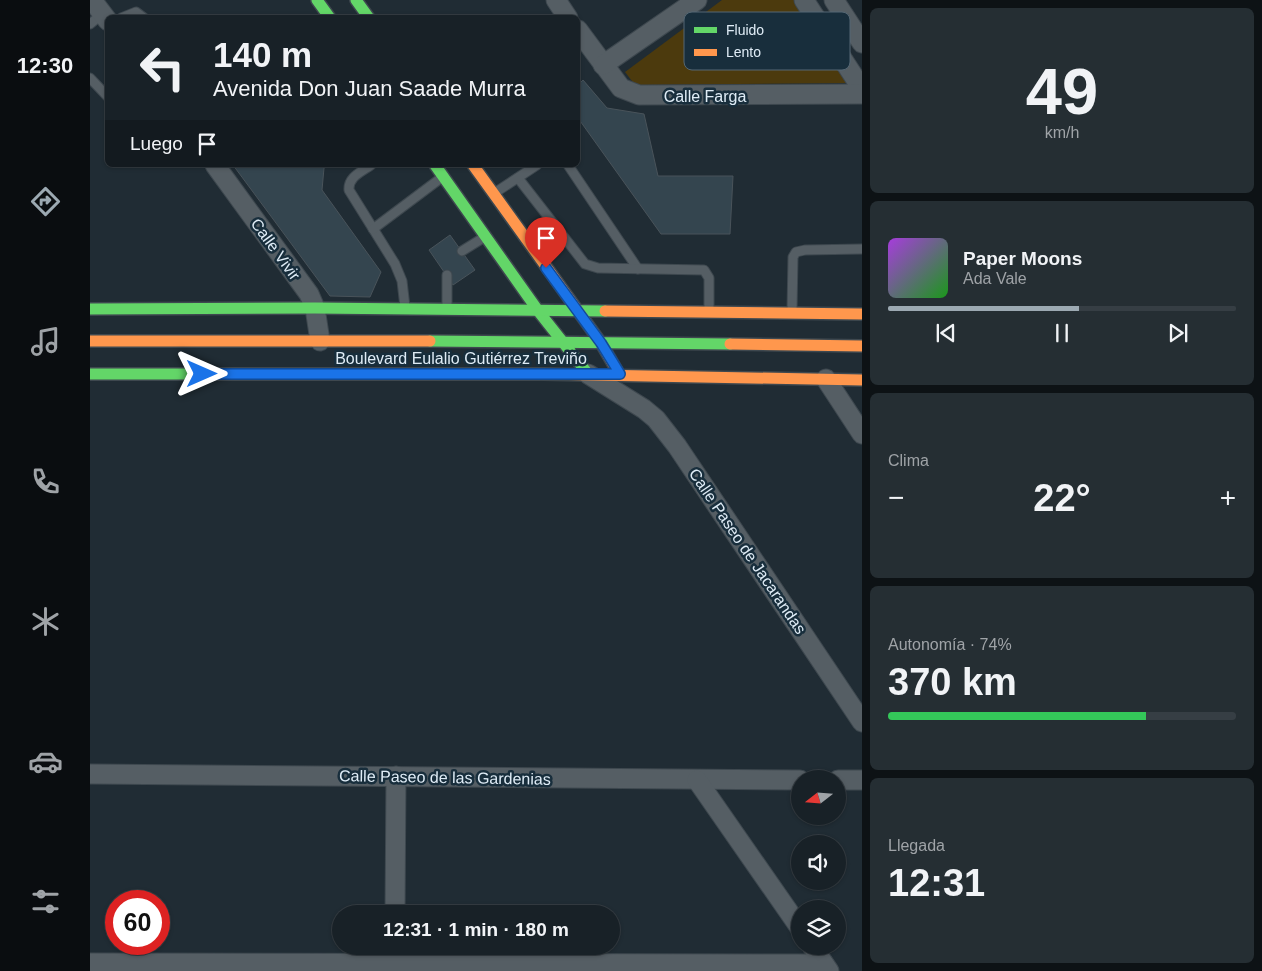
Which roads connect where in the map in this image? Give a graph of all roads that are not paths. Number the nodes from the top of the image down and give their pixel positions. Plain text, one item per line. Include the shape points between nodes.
1 (317, 0) edge
2 (556, 0) edge
3 (697, 0) edge
4 (804, 0) edge
5 (834, 0) edge
6 (812, 12) edge
7 (842, 12) edge
8 (128, 15) edge
9 (140, 15) edge
10 (328, 15) edge
11 (566, 15) edge
12 (850, 25) edge
13 (580, 33) edge
14 (862, 43) edge
15 (602, 65) junction
16 (850, 70) edge
17 (90, 78) edge
18 (862, 89) edge
19 (105, 94) edge
20 (862, 94) edge
21 (216, 167) edge
22 (368, 167) edge
23 (436, 167) edge
24 (474, 167) edge
25 (535, 167) edge
26 (569, 167) edge
27 (443, 176) junction
28 (518, 178) junction
29 (494, 194) junction
30 (373, 228) junction
31 (485, 236) junction
32 (862, 249) edge
33 (462, 251) dead end
34 (638, 270) junction
35 (447, 275) dead end
36 (315, 308) junction
37 (90, 309) edge
38 (406, 309) junction
39 (448, 310) junction
40 (539, 312) junction
41 (578, 312) junction
42 (709, 313) junction
43 (792, 314) junction
44 (862, 314) edge
45 (90, 341) edge
46 (320, 341) junction
47 (561, 341) junction
48 (601, 343) junction
49 (862, 346) edge
50 (90, 374) edge
51 (588, 374) junction
52 (620, 374) junction
53 (826, 379) junction
54 (862, 380) edge
55 (619, 394) junction
56 (862, 434) edge
57 (862, 722) edge
58 (90, 774) edge
59 (396, 776) junction
60 (697, 780) junction
61 (791, 780) edge
62 (846, 780) edge
63 (862, 780) edge
64 (396, 905) edge
65 (791, 915) edge
66 (818, 955) edge
67 (395, 960) edge
68 (90, 963) edge
69 (827, 967) edge

1 - 10 main road
2 - 11 street
3 - 15 street
4 - 6 street
5 - 7 street
8 - 9 lane via 136,12
12 - 14 street
13 - 15 street, Calle Farga
15 - 20 street, Calle Farga via 621,88 639,95
16 - 18 street
17 - 19 lane
21 - 36 street, Calle Vivir via 309,294
22 - 30 lane via 352,178 349,190
23 - 27 main road
24 - 29 main road
25 - 28 lane
26 - 34 lane
27 - 30 lane
27 - 31 main road
28 - 29 lane
28 - 34 lane via 586,264 598,268
29 - 41 main road
30 - 38 lane via 399,272
31 - 33 lane
31 - 40 main road
32 - 43 lane via 796,252 793,257
34 - 42 lane via 704,270 709,278
35 - 39 lane
36 - 37 main road
36 - 38 main road
36 - 46 street, Calle Vivir
38 - 39 main road
39 - 40 main road
40 - 41 main road
40 - 47 main road
41 - 42 main road
41 - 48 main road
42 - 43 main road
43 - 44 main road
45 - 46 main road, Boulevard Eulalio Gutiérrez Treviño
46 - 47 main road, Boulevard Eulalio Gutiérrez Treviño
47 - 48 main road, Boulevard Eulalio Gutiérrez Treviño
47 - 51 main road
48 - 49 main road, Boulevard Eulalio Gutiérrez Treviño
48 - 52 main road
50 - 51 main road, Boulevard Eulalio Gutiérrez Treviño
51 - 52 main road, Boulevard Eulalio Gutiérrez Treviño
51 - 55 street, Calle Paseo de Jacarandas
52 - 53 main road, Boulevard Eulalio Gutiérrez Treviño
52 - 55 street
53 - 54 main road, Boulevard Eulalio Gutiérrez Treviño
53 - 56 street
55 - 57 street, Calle Paseo de Jacarandas via 656,419 677,446
58 - 59 street, Calle Paseo de las Gardenias
59 - 60 street, Calle Paseo de las Gardenias
59 - 64 street
60 - 61 street, Calle Paseo de las Gardenias
60 - 65 street
62 - 63 street
66 - 69 street
67 - 68 street
67 - 69 street

